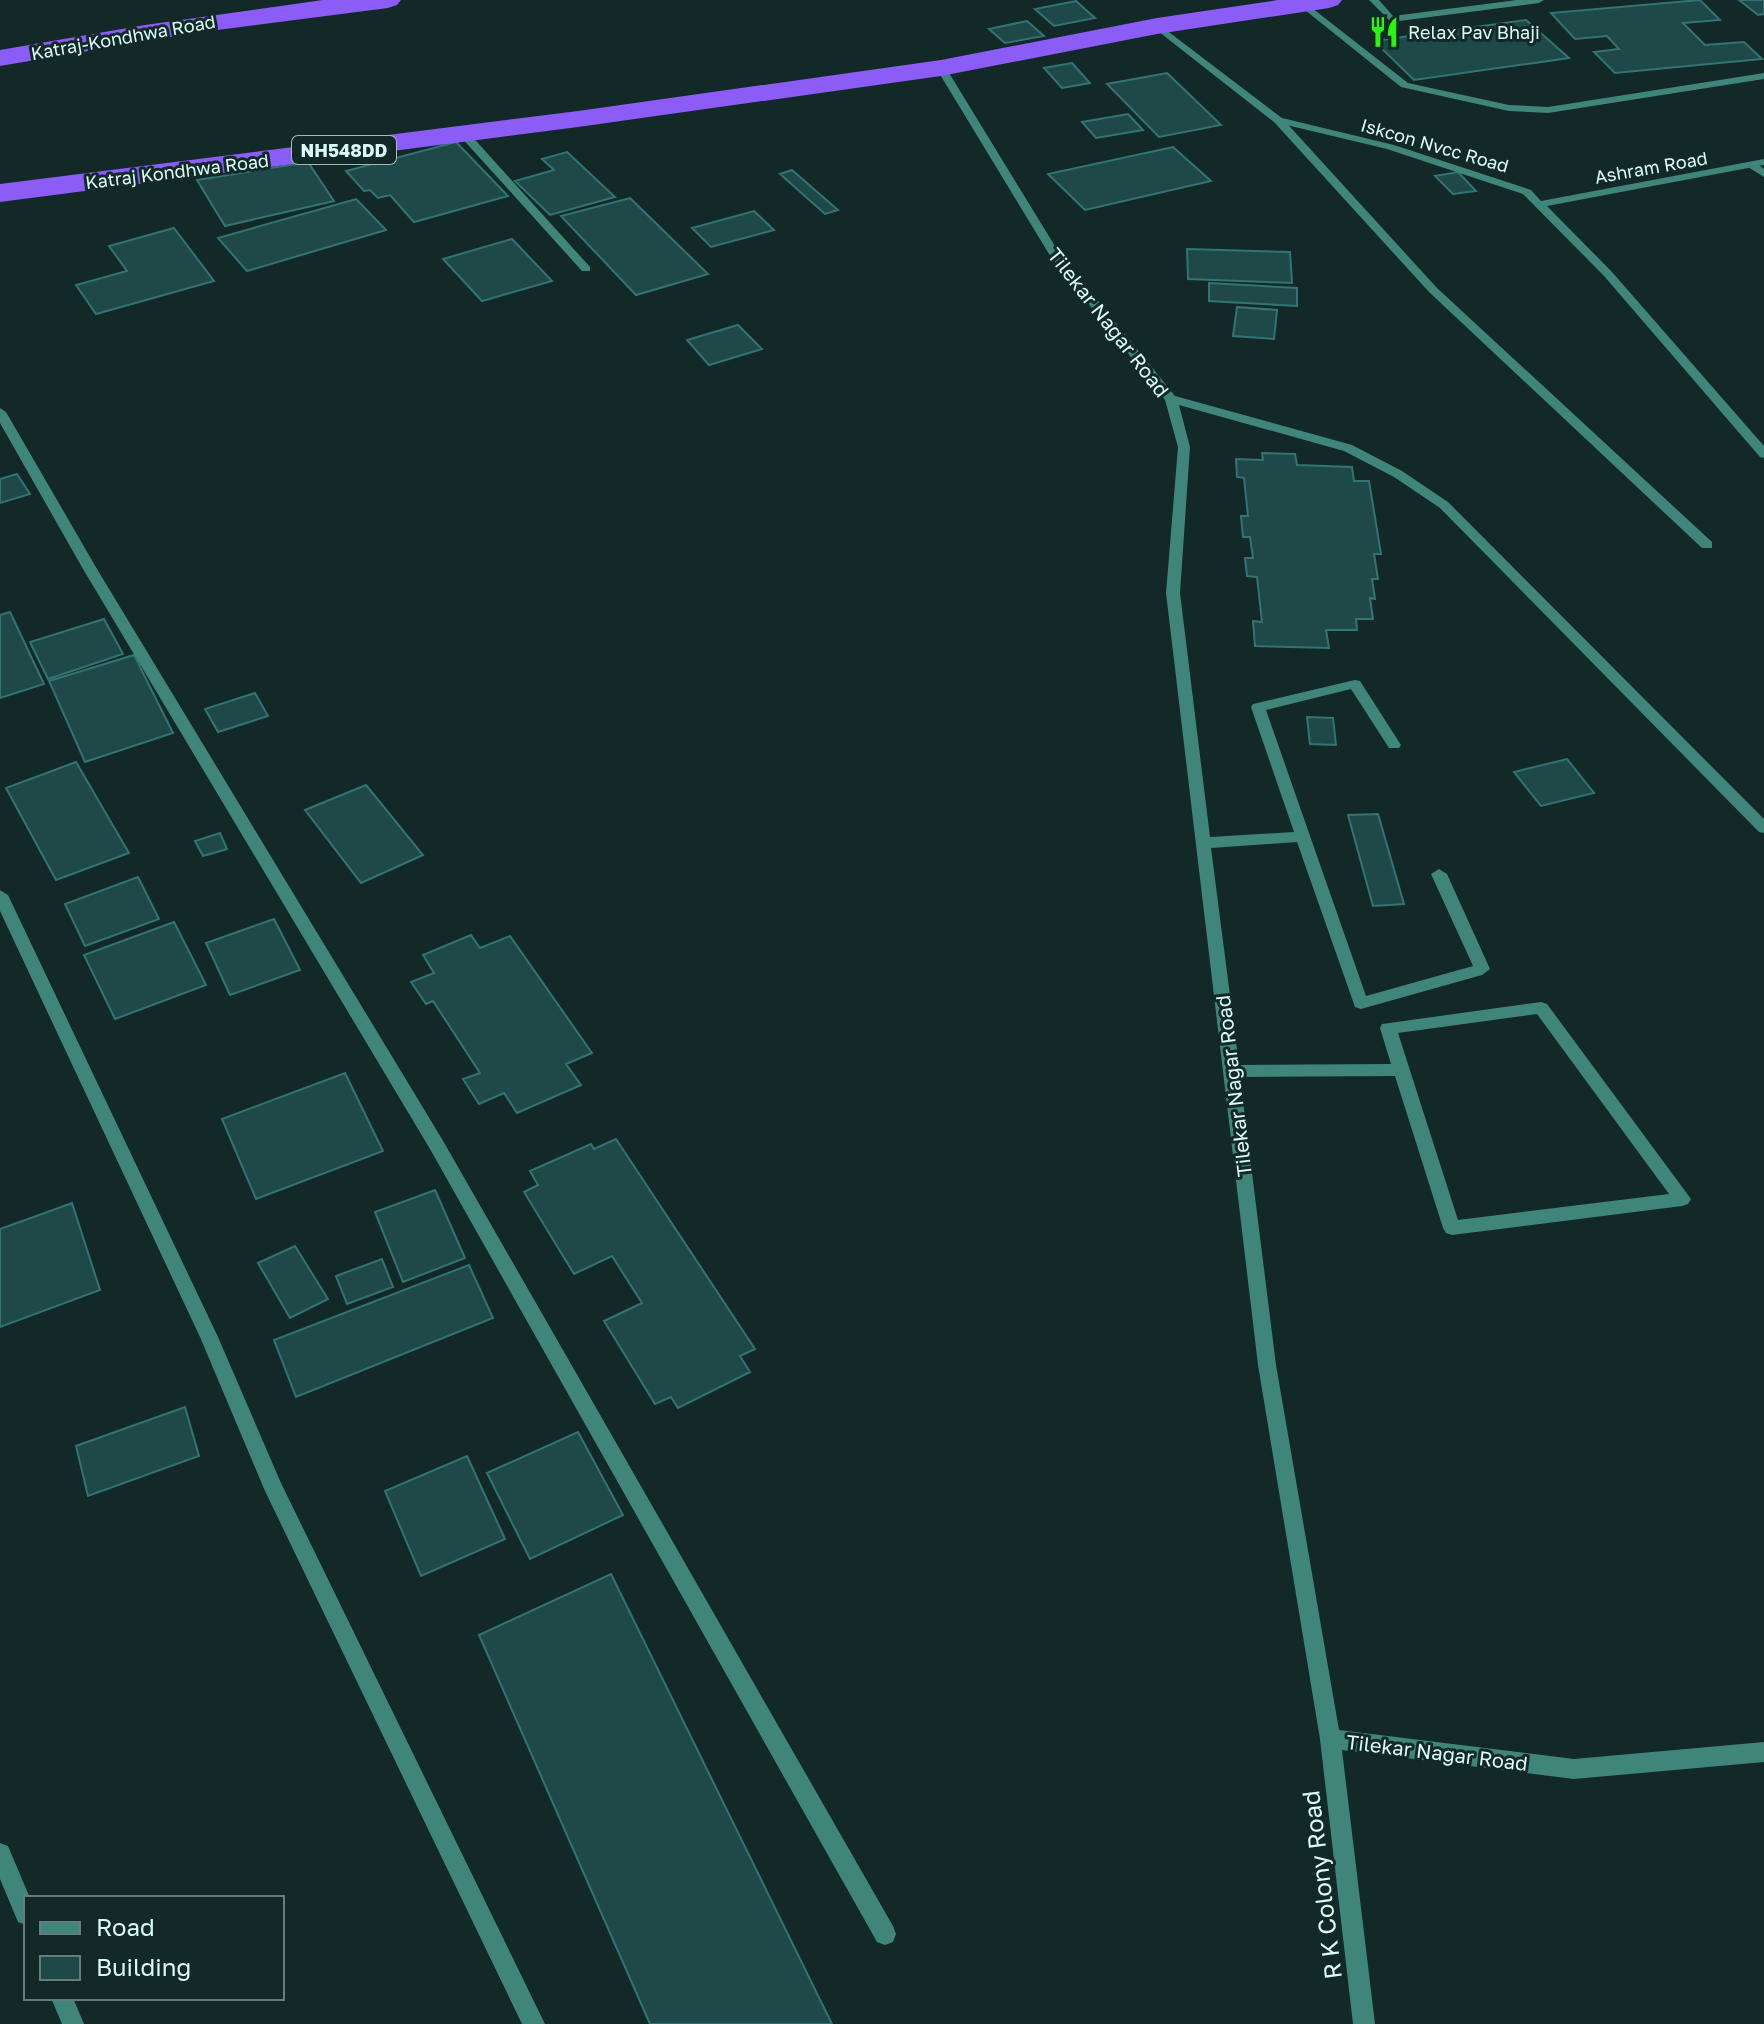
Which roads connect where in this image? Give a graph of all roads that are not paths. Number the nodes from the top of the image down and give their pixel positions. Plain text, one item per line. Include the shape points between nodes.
1 (388, 0) edge
2 (1374, 0) edge
3 (1539, 0) edge
4 (1316, 2) edge
5 (1157, 26) junction
6 (0, 58) edge
7 (941, 68) junction
8 (1764, 76) edge
9 (1278, 120) junction
10 (464, 134) junction
11 (1764, 162) edge
12 (1752, 165) junction
13 (1764, 174) edge
14 (0, 193) edge
15 (1540, 204) junction
16 (586, 269) dead end
17 (1171, 399) junction
18 (0, 412) edge
19 (1764, 454) edge
20 (1707, 545) dead end
21 (1394, 745) dead end
22 (1764, 828) edge
23 (1303, 836) junction
24 (1204, 843) junction
25 (1439, 874) dead end
26 (0, 895) edge
27 (1400, 1070) junction
28 (1232, 1071) junction
29 (1330, 1739) junction
30 (1764, 1752) edge
31 (0, 1854) edge
32 (24, 1909) edge
33 (885, 1934) dead end
34 (63, 2000) edge
35 (73, 2024) edge
36 (534, 2024) edge
37 (1364, 2024) edge

1 - 6 highway, Katraj-Kondhwa Road via 97,39
2 - 3 street via 1391,19
4 - 5 highway, Katraj Kondhwa Road
4 - 8 street via 1405,85 1509,108 1548,110
5 - 7 highway, Katraj Kondhwa Road
5 - 9 street, Iskcon Nvcc Road
7 - 10 highway, Katraj Kondhwa Road / NH548DD
7 - 17 street, Tilekar Nagar Road via 1053,252
9 - 15 street, Iskcon Nvcc Road via 1498,181 1527,192
9 - 20 street via 1433,290
10 - 14 highway, Katraj Kondhwa Road / NH548DD
10 - 16 street
11 - 12 street, Ashram Road
12 - 13 street
12 - 15 street, Ashram Road
15 - 19 street, Iskcon Nvcc Road
17 - 22 street via 1348,448 1444,505
17 - 24 street, Tilekar Nagar Road via 1184,447 1173,593
18 - 33 street via 436,1144
21 - 23 street via 1355,684 1258,707
23 - 24 street
23 - 25 street via 1361,1003 1482,969
24 - 28 street, Tilekar Nagar Road
26 - 36 street via 209,1337 272,1485
27 - 27 street via 1388,1028 1541,1008 1682,1199 1452,1228
27 - 28 street
28 - 29 street, Tilekar Nagar Road via 1267,1365
29 - 30 street, Tilekar Nagar Road via 1574,1769
29 - 37 street, R K Colony Road
31 - 32 street
34 - 35 street

